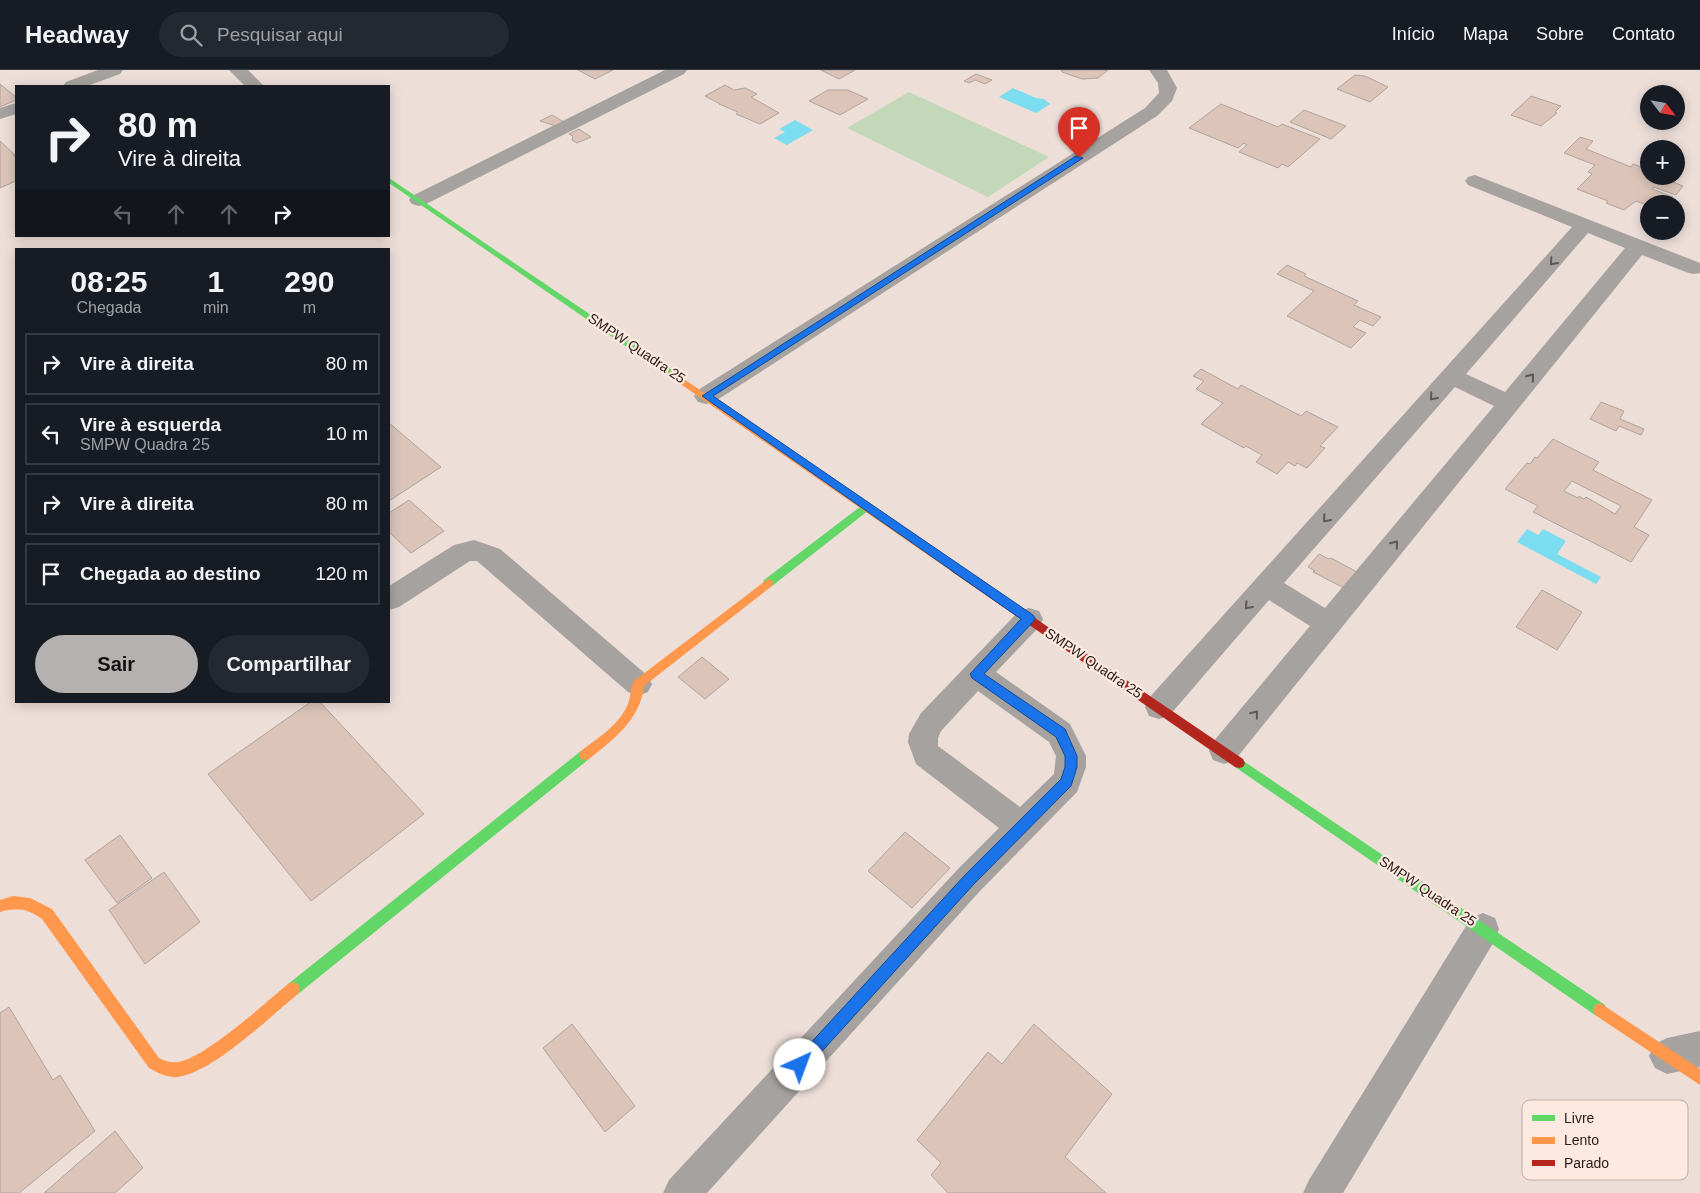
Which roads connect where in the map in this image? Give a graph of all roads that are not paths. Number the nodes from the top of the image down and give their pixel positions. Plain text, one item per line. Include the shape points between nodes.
1 (114, 70) edge
2 (238, 70) edge
3 (678, 70) edge
4 (1158, 70) edge
5 (75, 85) edge
6 (254, 85) edge
7 (15, 108) edge
8 (0, 114) edge
9 (390, 181) edge
10 (1475, 181) dead end
11 (419, 200) junction
12 (1585, 225) junction
13 (1638, 246) junction
14 (1694, 268) dead end
15 (1452, 376) junction
16 (706, 396) junction
17 (1509, 404) junction
18 (865, 507) junction
19 (1266, 585) junction
20 (390, 598) edge
21 (1029, 618) junction
22 (1329, 624) junction
23 (976, 674) junction
24 (638, 684) junction
25 (1158, 706) junction
26 (1224, 752) junction
27 (1021, 826) junction
28 (0, 906) edge
29 (1482, 929) junction
30 (1700, 1049) edge
31 (1667, 1056) junction
32 (1700, 1078) edge
33 (682, 1193) edge
34 (1322, 1193) edge

1 - 5 street
2 - 6 street
3 - 11 street
4 - 16 street via 1169,87 1168,93 1165,101 1151,112
7 - 8 street
9 - 11 street, SMPW Quadra 25
10 - 12 street
11 - 16 street, SMPW Quadra 25
12 - 13 street
12 -> 15 street
13 - 14 street
17 -> 13 street
15 - 17 street
15 -> 19 street
16 - 18 street, SMPW Quadra 25
22 -> 17 street
18 - 21 street, SMPW Quadra 25
18 - 24 street
19 - 22 street
19 -> 25 street
20 - 24 street via 463,552 482,551
21 - 23 street
21 - 25 street, SMPW Quadra 25
26 -> 22 street
23 - 27 street via 1060,733 1071,756 1066,782
23 - 27 street via 924,732 923,749
24 - 28 street via 636,705 616,730 207,1057 186,1069 175,1071 154,1064 47,914 26,901
25 - 26 street, SMPW Quadra 25
26 - 29 street, SMPW Quadra 25
27 - 33 street
29 - 31 street, SMPW Quadra 25
29 - 34 street
30 - 31 street
31 - 32 street, SMPW Quadra 25

